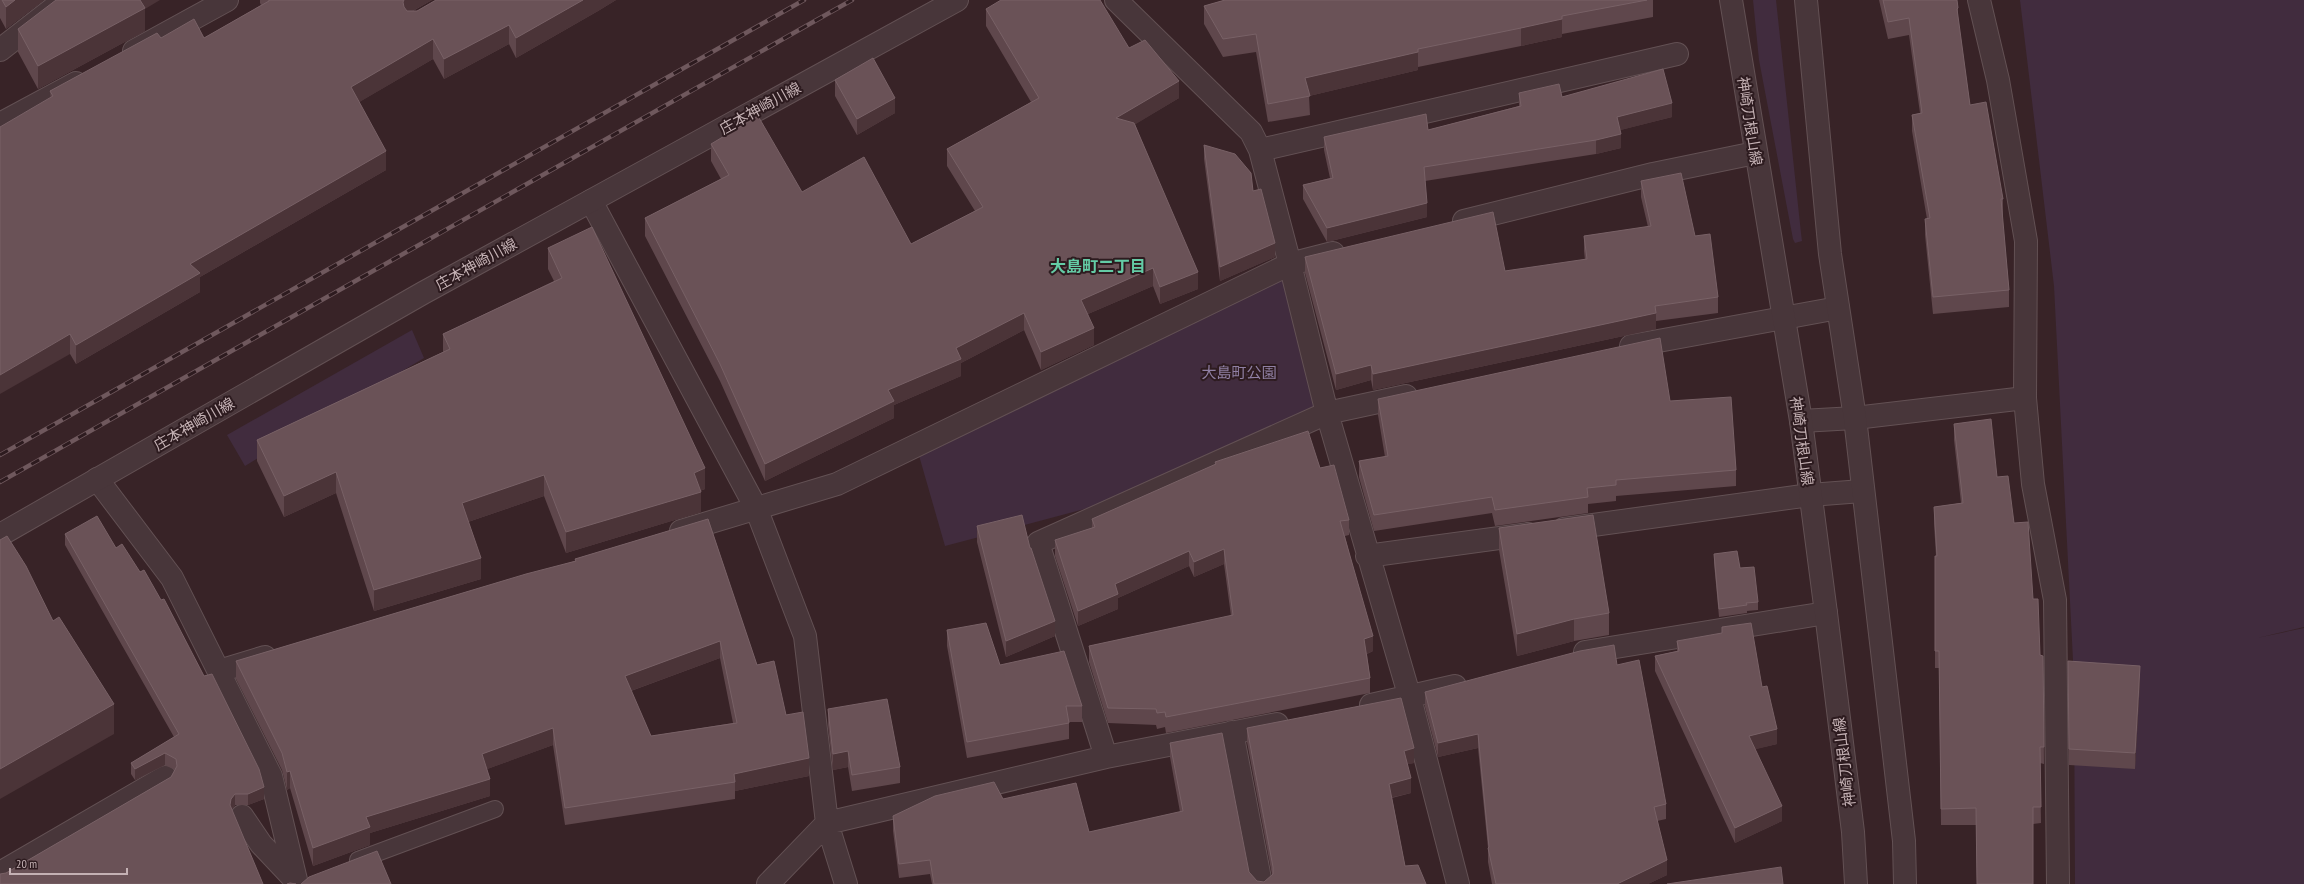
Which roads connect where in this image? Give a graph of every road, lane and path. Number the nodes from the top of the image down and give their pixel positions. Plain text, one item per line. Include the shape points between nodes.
1 (64, 0) edge
2 (228, 0) edge
3 (957, 0) edge
4 (1116, 0) edge
5 (1731, 0) edge
6 (1806, 0) edge
7 (1979, 0) edge
8 (0, 50) edge
9 (1677, 54) dead end
10 (117, 60) edge
11 (96, 72) edge
12 (0, 124) edge
13 (1260, 150) junction
14 (1755, 153) junction
15 (590, 201) junction
16 (1445, 226) edge
17 (1352, 249) edge
18 (1290, 264) junction
19 (1838, 308) junction
20 (1784, 319) junction
21 (1614, 349) edge
22 (1428, 391) edge
23 (2025, 398) junction
24 (1327, 413) junction
25 (1855, 418) junction
26 (1801, 421) junction
27 (97, 479) junction
28 (1862, 491) junction
29 (1810, 495) junction
30 (756, 508) junction
31 (1, 532) edge
32 (665, 536) edge
33 (1367, 556) junction
34 (1826, 613) junction
35 (287, 651) edge
36 (1562, 657) edge
37 (219, 671) junction
38 (1471, 681) edge
39 (1410, 698) junction
40 (1348, 710) edge
41 (1294, 720) edge
42 (1232, 732) junction
43 (1106, 757) junction
44 (165, 777) dead end
45 (496, 809) dead end
46 (242, 816) dead end
47 (827, 823) junction
48 (341, 866) edge
49 (0, 873) edge
50 (302, 881) edge
51 (768, 884) edge
52 (846, 884) edge
53 (1261, 884) edge
54 (1458, 884) edge
55 (1856, 884) edge
56 (1905, 884) edge
57 (2058, 884) edge

1 - 8 street
2 - 10 street
3 - 15 street, 庄本神崎川線
4 - 13 street via 1251,132
5 - 14 street, 神崎刀根山線
6 - 19 street via 1830,254
7 - 23 street via 1998,80 2026,241
9 - 13 street
11 - 12 street
13 - 18 street
14 - 16 street via 1653,174
14 - 20 street, 神崎刀根山線
15 - 27 street, 庄本神崎川線
15 - 30 street
17 - 18 street
18 - 24 street
18 - 30 street via 837,484
19 - 20 street
19 - 25 street
20 - 21 street
20 - 26 street, 神崎刀根山線
22 - 24 street
23 - 25 street
23 - 57 street via 2033,484 2055,600
24 - 33 street
24 - 43 street via 1038,543
25 - 26 street
25 - 28 street
26 - 29 street, 神崎刀根山線
27 - 31 street, 庄本神崎川線
27 - 37 street via 172,578
28 - 29 street
28 - 56 street via 1904,841
29 - 33 street
29 - 34 street, 神崎刀根山線
30 - 32 street
30 - 47 street via 805,636
33 - 39 street
34 - 36 street
34 - 55 street, 神崎刀根山線
35 - 37 street
37 - 50 street via 271,776
38 - 39 street
39 - 40 street
39 - 54 street
41 - 42 street
42 - 43 street
42 - 53 street
43 - 47 street
44 - 49 street
45 - 48 lane
46 - 50 street via 261,844
47 - 51 street
47 - 52 street

